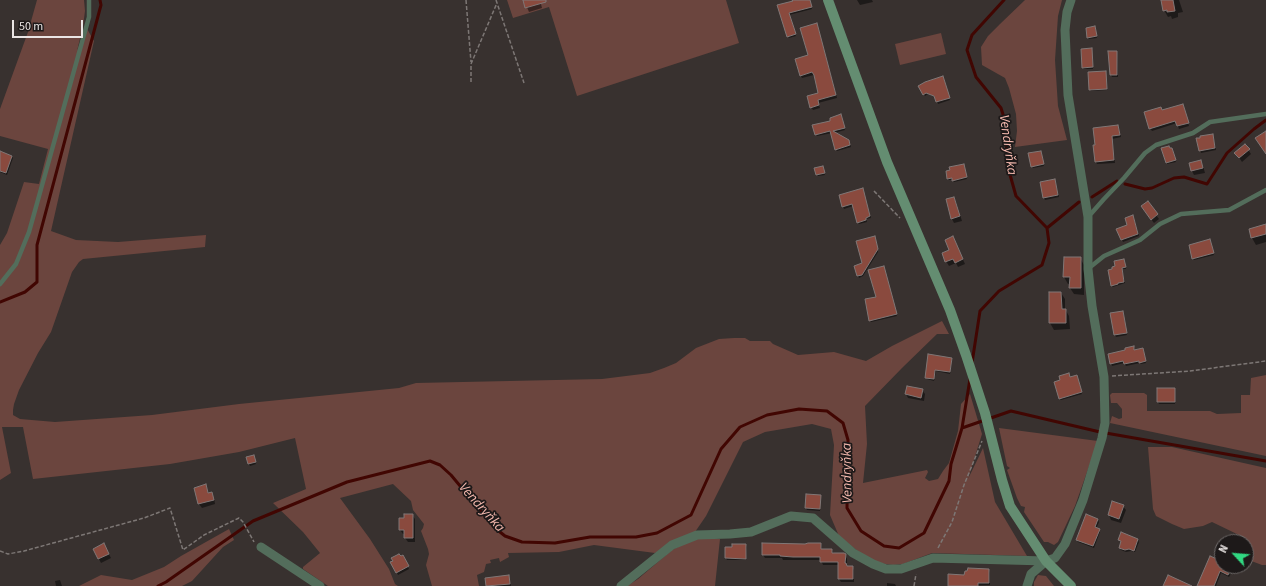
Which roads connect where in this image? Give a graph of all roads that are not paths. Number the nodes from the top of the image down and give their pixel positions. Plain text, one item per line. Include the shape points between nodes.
1 (89, 0) edge
2 (828, 0) edge
3 (1071, 0) edge
4 (1266, 114) edge
5 (1266, 190) edge
6 (1088, 217) junction
7 (1088, 269) junction
8 (0, 284) edge
9 (261, 547) dead end
10 (1046, 561) junction
11 (320, 586) edge
12 (622, 586) edge
13 (1027, 586) edge
14 (1071, 586) edge

1 - 8 lane via 89,17 29,232 16,264
2 - 10 street via 887,162 950,310 978,390 985,413 987,432 1010,506
3 - 6 street via 1065,30 1068,95
4 - 6 lane via 1210,122 1193,133 1156,145 1145,153
5 - 7 lane via 1229,210 1181,214 1160,224 1140,240 1104,256
6 - 7 street
7 - 10 street via 1104,377 1105,423 1083,500 1065,544 1055,558
9 - 11 street
10 - 12 street via 933,558 901,569 886,569 853,553 813,518 791,516 751,532 697,535 672,545
10 - 13 street via 1031,574
10 - 14 street

